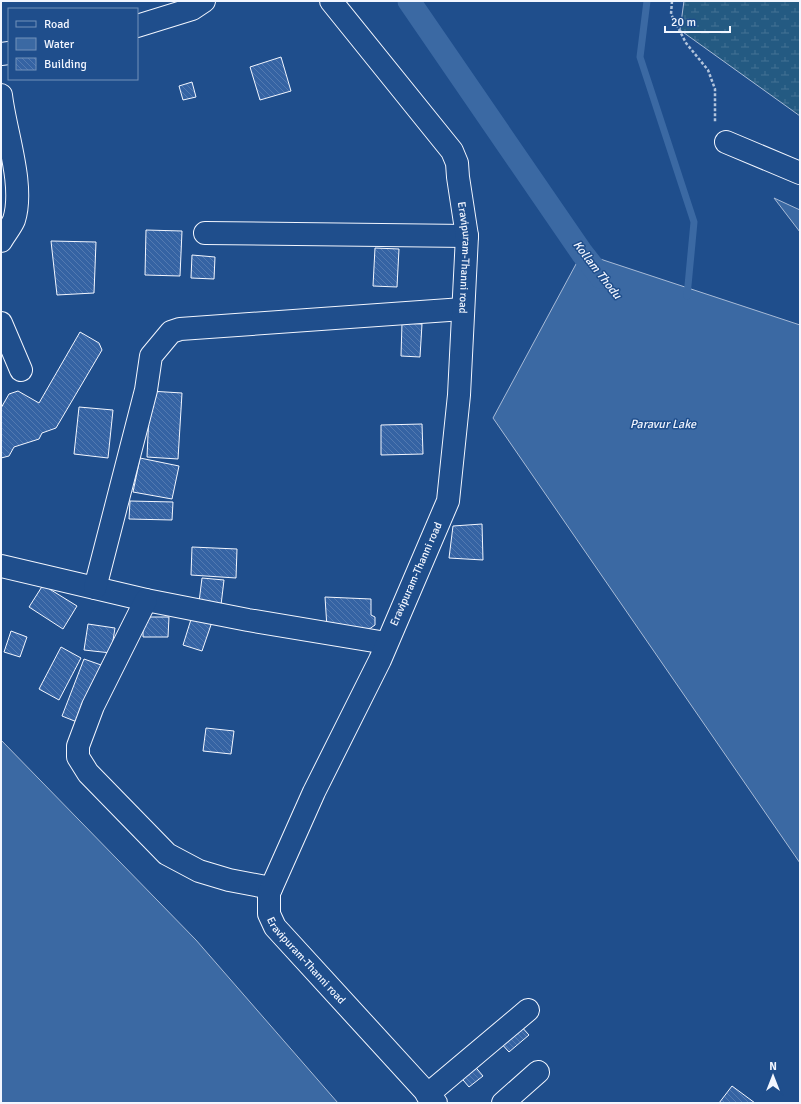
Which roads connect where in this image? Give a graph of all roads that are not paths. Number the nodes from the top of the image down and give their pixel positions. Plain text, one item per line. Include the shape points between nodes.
1 (204, 1) edge
2 (331, 1) edge
3 (138, 26) edge
4 (1, 95) edge
5 (726, 142) road end
6 (800, 173) edge
7 (205, 233) dead end
8 (467, 236) junction
9 (1, 241) edge
10 (463, 309) junction
11 (1, 322) edge
12 (21, 370) dead end
13 (1, 566) edge
14 (96, 588) junction
15 (146, 600) junction
16 (386, 643) junction
17 (271, 888) junction
18 (528, 1010) dead end
19 (538, 1072) dead end
20 (432, 1099) edge
21 (503, 1103) edge

1 - 3 street via 192,9
2 - 8 street, Eravipuram-Thanni road via 452,151 457,163
4 - 9 street via 17,202 14,220
5 - 6 street
7 - 8 street
8 - 10 street, Eravipuram-Thanni road via 467,274
10 - 14 street via 180,329 171,332 151,356 146,390
10 - 16 street, Eravipuram-Thanni road via 459,395 448,501
11 - 12 street
13 - 14 street
14 - 15 street
15 - 16 street
15 - 17 street via 93,706 78,746 78,758 88,773 167,854 199,871
16 - 17 street, Eravipuram-Thanni road
17 - 20 street, Eravipuram-Thanni road via 268,908 275,927
18 - 20 street
19 - 21 street

